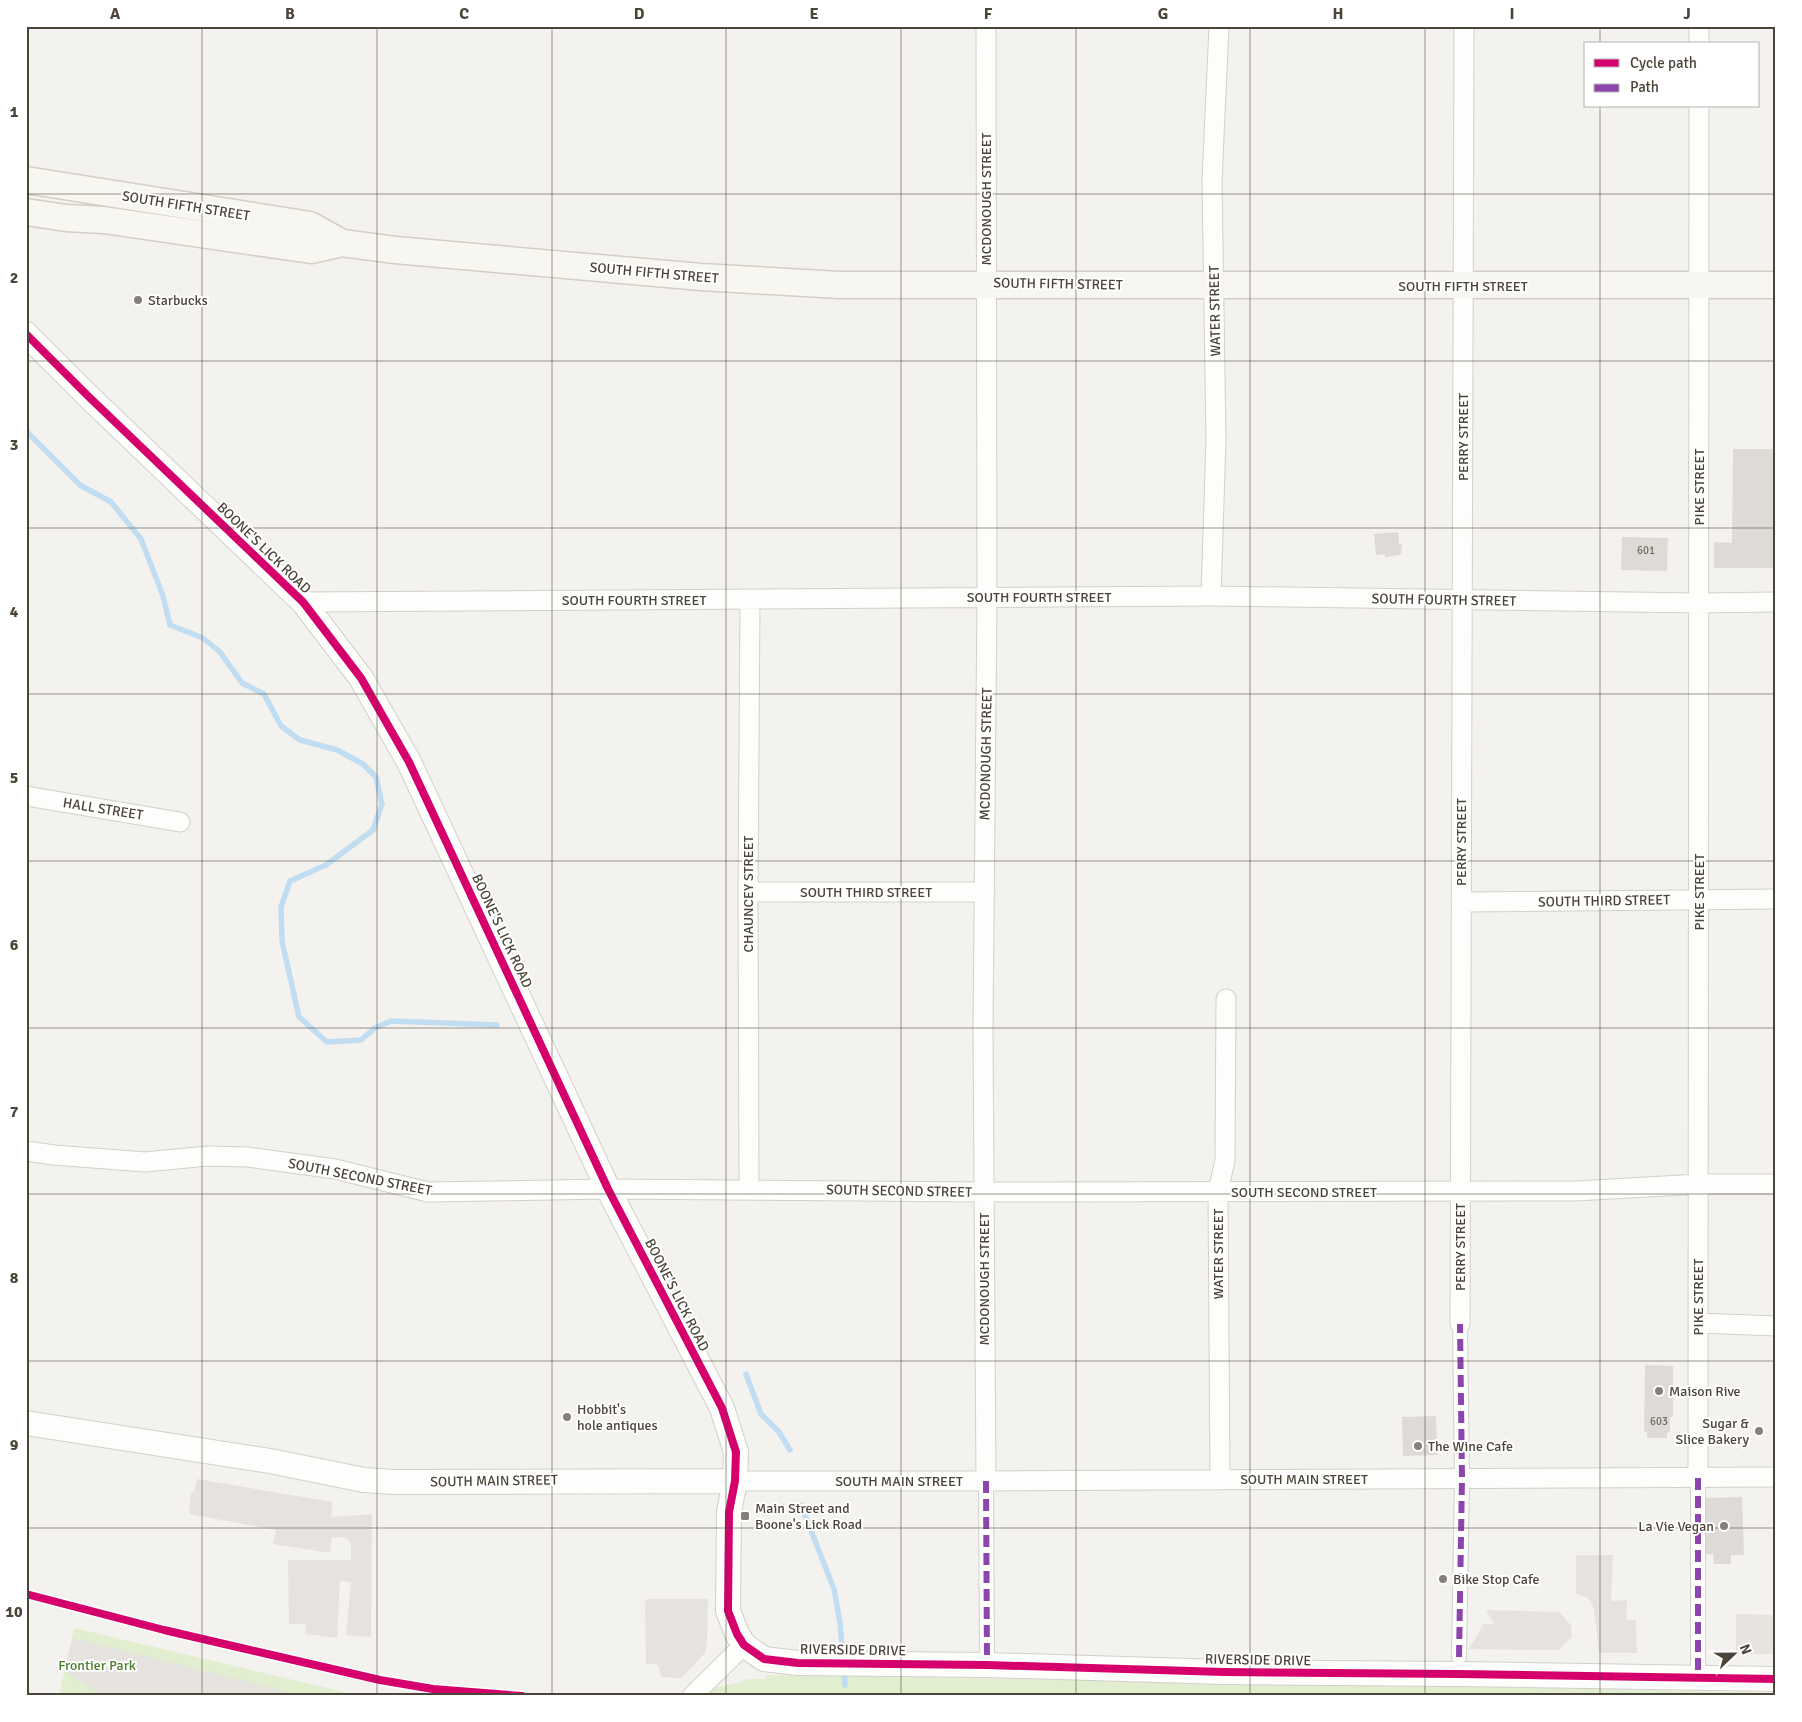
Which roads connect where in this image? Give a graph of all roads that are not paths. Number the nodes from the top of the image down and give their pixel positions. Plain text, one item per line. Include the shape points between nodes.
1 (986, 26) edge
2 (1219, 26) edge
3 (1464, 26) edge
4 (1699, 26) edge
5 (1699, 42) edge
6 (1699, 108) edge
7 (26, 180) edge
8 (26, 212) edge
9 (342, 243) junction
10 (986, 284) junction
11 (1699, 285) junction
12 (1776, 285) edge
13 (1214, 286) junction
14 (1463, 286) junction
15 (26, 334) edge
16 (1210, 596) junction
17 (987, 597) junction
18 (750, 599) junction
19 (1462, 600) junction
20 (303, 602) junction
21 (1776, 602) edge
22 (1698, 603) junction
23 (26, 796) edge
24 (180, 822) dead end
25 (748, 892) junction
26 (984, 892) junction
27 (1776, 899) edge
28 (1699, 900) junction
29 (1461, 902) junction
30 (1226, 999) dead end
31 (26, 1150) edge
32 (1699, 1184) junction
33 (1776, 1184) edge
34 (608, 1189) junction
35 (749, 1189) junction
36 (1460, 1191) junction
37 (984, 1192) junction
38 (1218, 1192) junction
39 (1698, 1323) junction
40 (1460, 1324) joint
41 (1776, 1326) edge
42 (26, 1423) edge
43 (1776, 1477) edge
44 (1462, 1478) junction
45 (1698, 1478) junction
46 (1220, 1479) junction
47 (735, 1480) junction
48 (986, 1481) junction
49 (744, 1645) junction
50 (1459, 1657) dead end
51 (987, 1665) junction
52 (1698, 1678) junction
53 (1776, 1679) edge
54 (692, 1696) edge

1 - 10 street, MCDONOUGH STREET
2 - 13 street, WATER STREET via 1212,181
3 - 14 street, PERRY STREET
4 - 5 street
6 - 11 street, PIKE STREET
7 - 9 main road, SOUTH FIFTH STREET via 310,226
8 - 9 main road, SOUTH FIFTH STREET via 311,250
9 - 10 main road, SOUTH FIFTH STREET via 701,277 840,285
10 - 13 main road, SOUTH FIFTH STREET
10 - 17 street, MCDONOUGH STREET
11 - 12 main road, SOUTH FIFTH STREET
11 - 14 main road, SOUTH FIFTH STREET
11 - 22 street, PIKE STREET
13 - 14 main road, SOUTH FIFTH STREET
13 - 16 street, WATER STREET via 1216,439
14 - 19 street, PERRY STREET
15 - 20 street, BOONE'S LICK ROAD
16 - 17 street, SOUTH FOURTH STREET
16 - 19 street, SOUTH FOURTH STREET
17 - 18 street, SOUTH FOURTH STREET
17 - 26 street, MCDONOUGH STREET
18 - 20 street, SOUTH FOURTH STREET
18 - 25 street, CHAUNCEY STREET
19 - 22 street, SOUTH FOURTH STREET
19 - 29 street, PERRY STREET
20 - 34 street, BOONE'S LICK ROAD via 361,678 409,762
21 - 22 street, SOUTH FOURTH STREET
22 - 28 street, PIKE STREET
23 - 24 street, HALL STREET
25 - 26 street, SOUTH THIRD STREET
25 - 35 street, CHAUNCEY STREET
26 - 37 street, MCDONOUGH STREET
27 - 28 street, SOUTH THIRD STREET
28 - 29 street, SOUTH THIRD STREET
28 - 32 street, PIKE STREET
29 - 36 street, PERRY STREET
30 - 38 street, WATER STREET via 1225,1160
31 - 34 street, SOUTH SECOND STREET via 145,1162 208,1156 246,1157 335,1169 428,1192
32 - 33 street, SOUTH SECOND STREET
32 - 36 street, SOUTH SECOND STREET via 1576,1191
32 - 39 street, PIKE STREET
34 - 35 street, SOUTH SECOND STREET
34 - 47 street, BOONE'S LICK ROAD via 722,1408 736,1452
35 - 37 street, SOUTH SECOND STREET
36 - 38 street, SOUTH SECOND STREET
36 - 40 street, PERRY STREET
37 - 38 street, SOUTH SECOND STREET
37 - 48 street, MCDONOUGH STREET
38 - 46 street, WATER STREET
39 - 41 street
39 - 45 street, PIKE STREET
40 - 44 street, PERRY STREET
42 - 47 street, SOUTH MAIN STREET via 270,1461 364,1480
43 - 45 street, SOUTH MAIN STREET
44 - 45 street, SOUTH MAIN STREET
44 - 46 street, SOUTH MAIN STREET
44 - 50 street, PERRY STREET
45 - 52 street, PIKE STREET
46 - 48 street, SOUTH MAIN STREET
47 - 48 street, SOUTH MAIN STREET
47 - 49 street, BOONE'S LICK ROAD via 729,1512 728,1611
48 - 51 street
49 - 51 street, RIVERSIDE DRIVE via 764,1659 798,1663
49 - 54 street
51 - 52 street, RIVERSIDE DRIVE via 1224,1672
52 - 53 street, RIVERSIDE DRIVE

